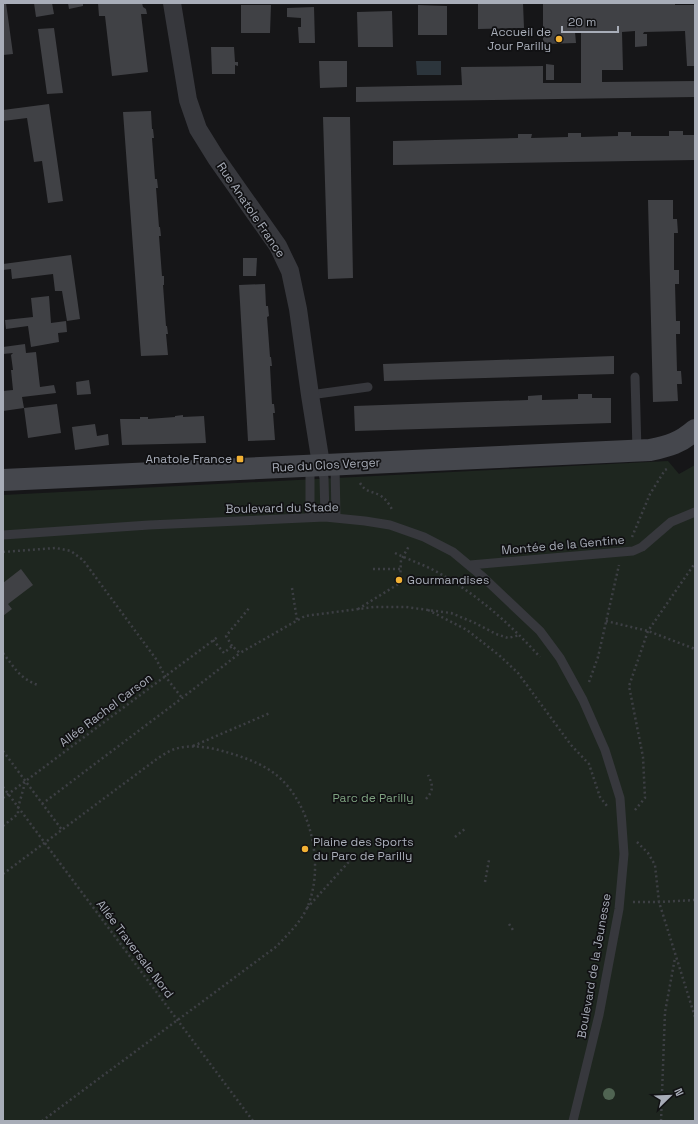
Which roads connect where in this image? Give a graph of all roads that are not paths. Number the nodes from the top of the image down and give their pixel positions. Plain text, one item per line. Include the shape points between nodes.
1 (172, 3) edge
2 (635, 377) dead end
3 (368, 387) dead end
4 (310, 395) junction
5 (695, 430) edge
6 (643, 450) junction
7 (322, 465) junction
8 (3, 480) edge
9 (695, 512) edge
10 (325, 516) junction
11 (310, 517) junction
12 (336, 518) junction
13 (3, 535) edge
14 (470, 565) junction
15 (583, 700) joint
16 (573, 1121) edge

1 - 4 street, Rue Anatole France via 188,100 198,129 278,246 290,271
2 - 6 lane
3 - 4 lane
4 - 7 street, Rue Anatole France
5 - 6 street, Rue du Clos Verger via 672,446
6 - 7 street, Rue du Clos Verger
7 - 8 street, Rue du Clos Verger
7 - 10 lane, Rue Anatole France
7 - 11 lane
7 - 12 lane
9 - 14 lane, Montée de la Gentine via 671,522 642,547 633,551
10 - 11 lane, Boulevard du Stade
10 - 12 lane, Boulevard du Stade
11 - 13 lane, Boulevard du Stade
12 - 14 lane, Boulevard du Stade via 394,526 453,552
14 - 15 lane, Boulevard du Stade via 540,631 560,658
15 - 16 lane, Boulevard de la Jeunesse via 605,750 620,798 624,854 619,909 599,1015

